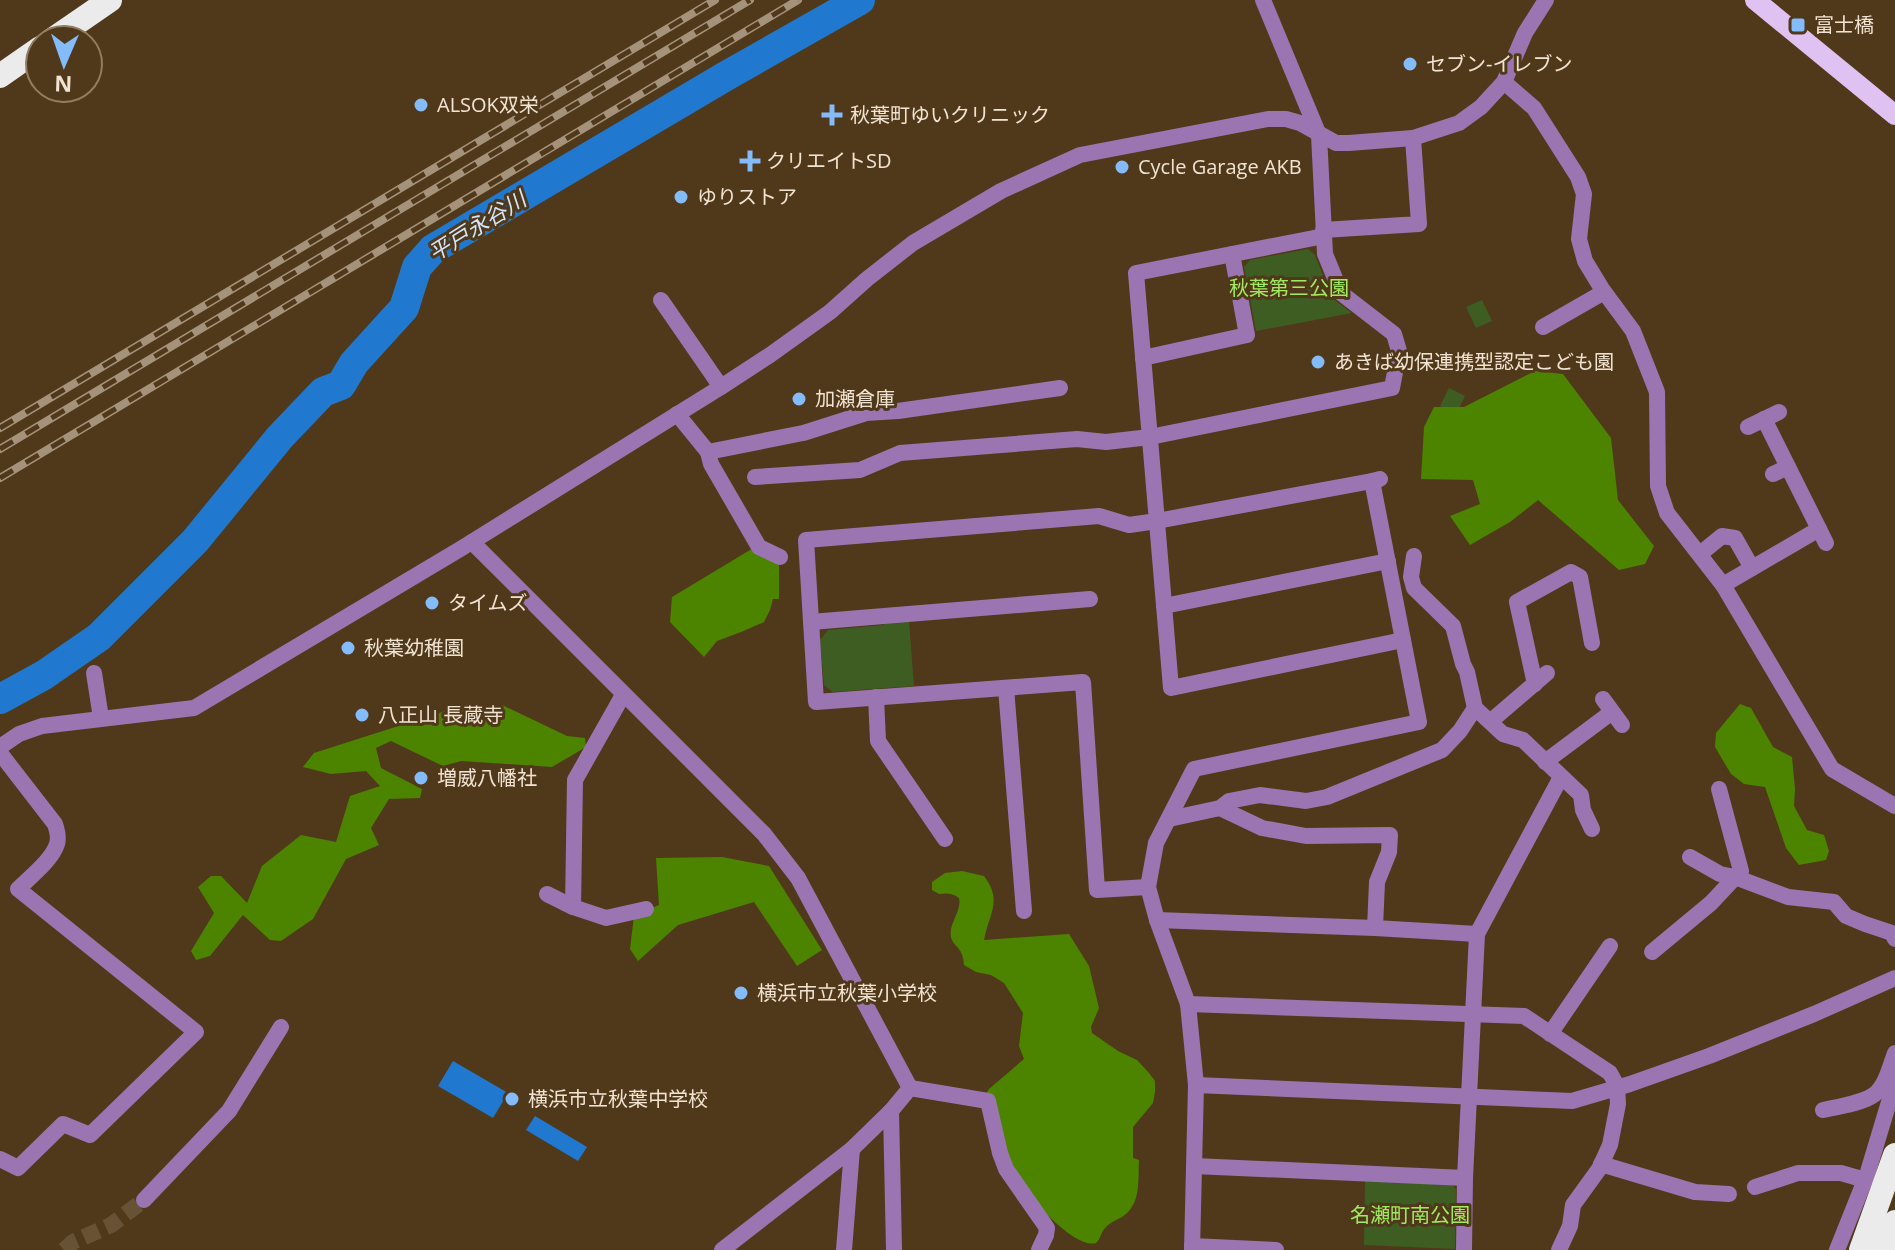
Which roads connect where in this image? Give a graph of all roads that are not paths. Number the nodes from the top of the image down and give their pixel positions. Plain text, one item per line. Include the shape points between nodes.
1 (110, 0) edge
2 (1263, 0) edge
3 (1546, 0) edge
4 (1755, 0) edge
5 (75, 24) edge
6 (24, 59) edge
7 (0, 76) edge
8 (1504, 82) junction
9 (1895, 115) edge
10 (1319, 135) junction
11 (1413, 138) junction
12 (1323, 233) junction
13 (1232, 254) junction
14 (1604, 292) junction
15 (661, 300) dead end
16 (1543, 327) dead end
17 (1143, 358) junction
18 (721, 387) junction
19 (1060, 388) dead end
20 (677, 414) junction
21 (1748, 427) dead end
22 (1150, 437) junction
23 (708, 452) junction
24 (755, 477) dead end
25 (1157, 521) junction
26 (472, 542) junction
27 (1700, 554) junction
28 (1414, 556) dead end
29 (780, 557) dead end
30 (1388, 561) junction
31 (1752, 568) junction
32 (1723, 585) junction
33 (1090, 599) dead end
34 (1164, 606) junction
35 (811, 622) junction
36 (1585, 633) dead end
37 (1403, 640) junction
38 (94, 673) dead end
39 (1006, 688) junction
40 (623, 695) junction
41 (876, 697) junction
42 (1475, 708) junction
43 (1612, 712) dead end
44 (101, 718) junction
45 (1491, 721) junction
46 (0, 747) edge
47 (0, 753) edge
48 (1545, 762) junction
49 (1561, 777) junction
50 (1719, 789) dead end
51 (1895, 806) edge
52 (1220, 808) junction
53 (1169, 819) junction
54 (1592, 829) dead end
55 (945, 839) dead end
56 (1690, 857) dead end
57 (1735, 877) junction
58 (1148, 887) junction
59 (547, 894) dead end
60 (573, 907) junction
61 (646, 909) dead end
62 (1024, 911) dead end
63 (1157, 920) junction
64 (1375, 928) junction
65 (1894, 933) edge
66 (1477, 934) junction
67 (1610, 946) dead end
68 (1652, 952) dead end
69 (1895, 978) edge
70 (1188, 1004) junction
71 (1473, 1015) junction
72 (281, 1027) dead end
73 (1550, 1034) junction
74 (1895, 1053) edge
75 (1895, 1082) edge
76 (1196, 1085) junction
77 (1617, 1086) junction
78 (910, 1088) junction
79 (1468, 1096) junction
80 (1823, 1110) dead end
81 (891, 1111) junction
82 (852, 1149) junction
83 (1895, 1155) edge
84 (0, 1159) edge
85 (1601, 1164) junction
86 (1194, 1166) junction
87 (1465, 1178) junction
88 (1865, 1180) junction
89 (1755, 1187) dead end
90 (1729, 1194) dead end
91 (144, 1200) tunnel mouth
92 (1895, 1222) edge
93 (1192, 1248) edge
94 (722, 1250) edge
95 (844, 1250) edge
96 (894, 1250) edge
97 (1039, 1250) edge
98 (1276, 1250) edge
99 (1464, 1250) edge
100 (1559, 1250) edge
101 (1837, 1250) edge
102 (1861, 1250) edge
103 (1884, 1250) edge

1 - 5 highway
2 - 10 street
3 - 8 street
4 - 9 main road
6 - 7 highway
8 - 11 street via 1459,123
8 - 14 street via 1534,108 1578,177 1584,194 1579,239
10 - 11 street via 1336,143
10 - 12 street
10 - 18 street via 1300,123 1268,119 1080,155 1001,191 913,243 830,312
11 - 12 street via 1419,224
12 - 13 street
12 - 22 street via 1325,254 1341,293 1394,334 1399,351 1392,388
13 - 17 street via 1136,273
13 - 17 street via 1247,335
14 - 16 street
14 - 27 street via 1633,331 1657,392 1662,500
15 - 18 street
17 - 22 street
18 - 20 street
19 - 23 street via 866,413 803,433
20 - 23 street
20 - 26 street
21 - 31 street via 1772,416 1780,471 1823,536
22 - 24 street via 900,453 860,470
22 - 25 street
23 - 29 street via 759,547
25 - 30 street via 1376,480
25 - 34 street
25 - 35 street via 1129,525 1099,516 806,540
26 - 40 street
26 - 44 street via 194,708
27 - 31 street via 1722,536 1735,538
27 - 32 street
28 - 42 street via 1414,588 1453,626
30 - 34 street
30 - 37 street
31 - 32 street
32 - 51 street via 1832,769
33 - 35 street
34 - 37 street via 1171,688
35 - 41 street via 816,702
36 - 45 street via 1580,577 1571,572 1517,602 1541,679
37 - 53 street via 1419,722 1194,769
38 - 44 street
39 - 41 street
39 - 58 street via 1083,682 1097,890
39 - 62 street
40 - 60 street via 575,780
40 - 78 street via 764,834 798,878
41 - 55 street via 878,741
42 - 45 street
42 - 52 street via 1442,750 1327,797 1306,801 1260,795
43 - 48 street
44 - 46 street via 17,729
45 - 48 street via 1503,734 1523,740
47 - 84 street via 55,824 58,836 48,858 18,889 196,1032 90,1135 63,1124 18,1168
48 - 49 street
49 - 54 street via 1581,795
49 - 66 street
50 - 57 street via 1741,871
52 - 53 street
52 - 64 street via 1262,828 1306,836 1390,835 1377,882
53 - 58 street via 1156,843
56 - 57 street
57 - 65 street via 1788,897 1834,902 1846,916
57 - 68 street
58 - 63 street
59 - 60 street
60 - 61 street via 606,918
63 - 64 street
63 - 70 street
64 - 66 street
66 - 71 street
67 - 73 street
69 - 77 street via 1709,1056
70 - 71 street
70 - 76 street
71 - 73 street via 1524,1016
71 - 79 street
72 - 91 street via 229,1111
73 - 77 street via 1610,1073
74 - 80 street via 1877,1093
75 - 88 street
76 - 79 street
76 - 86 street
77 - 79 street via 1572,1101
77 - 85 street via 1610,1145
78 - 81 street
78 - 97 street via 988,1101 1006,1169 1047,1228
79 - 87 street
81 - 82 street
81 - 96 street
82 - 94 street
82 - 95 street
83 - 102 highway
85 - 90 street via 1695,1192
85 - 100 street via 1573,1205
86 - 87 street
86 - 93 street
87 - 99 street
88 - 89 street via 1841,1173 1798,1173
88 - 101 street
92 - 103 highway
93 - 98 street

